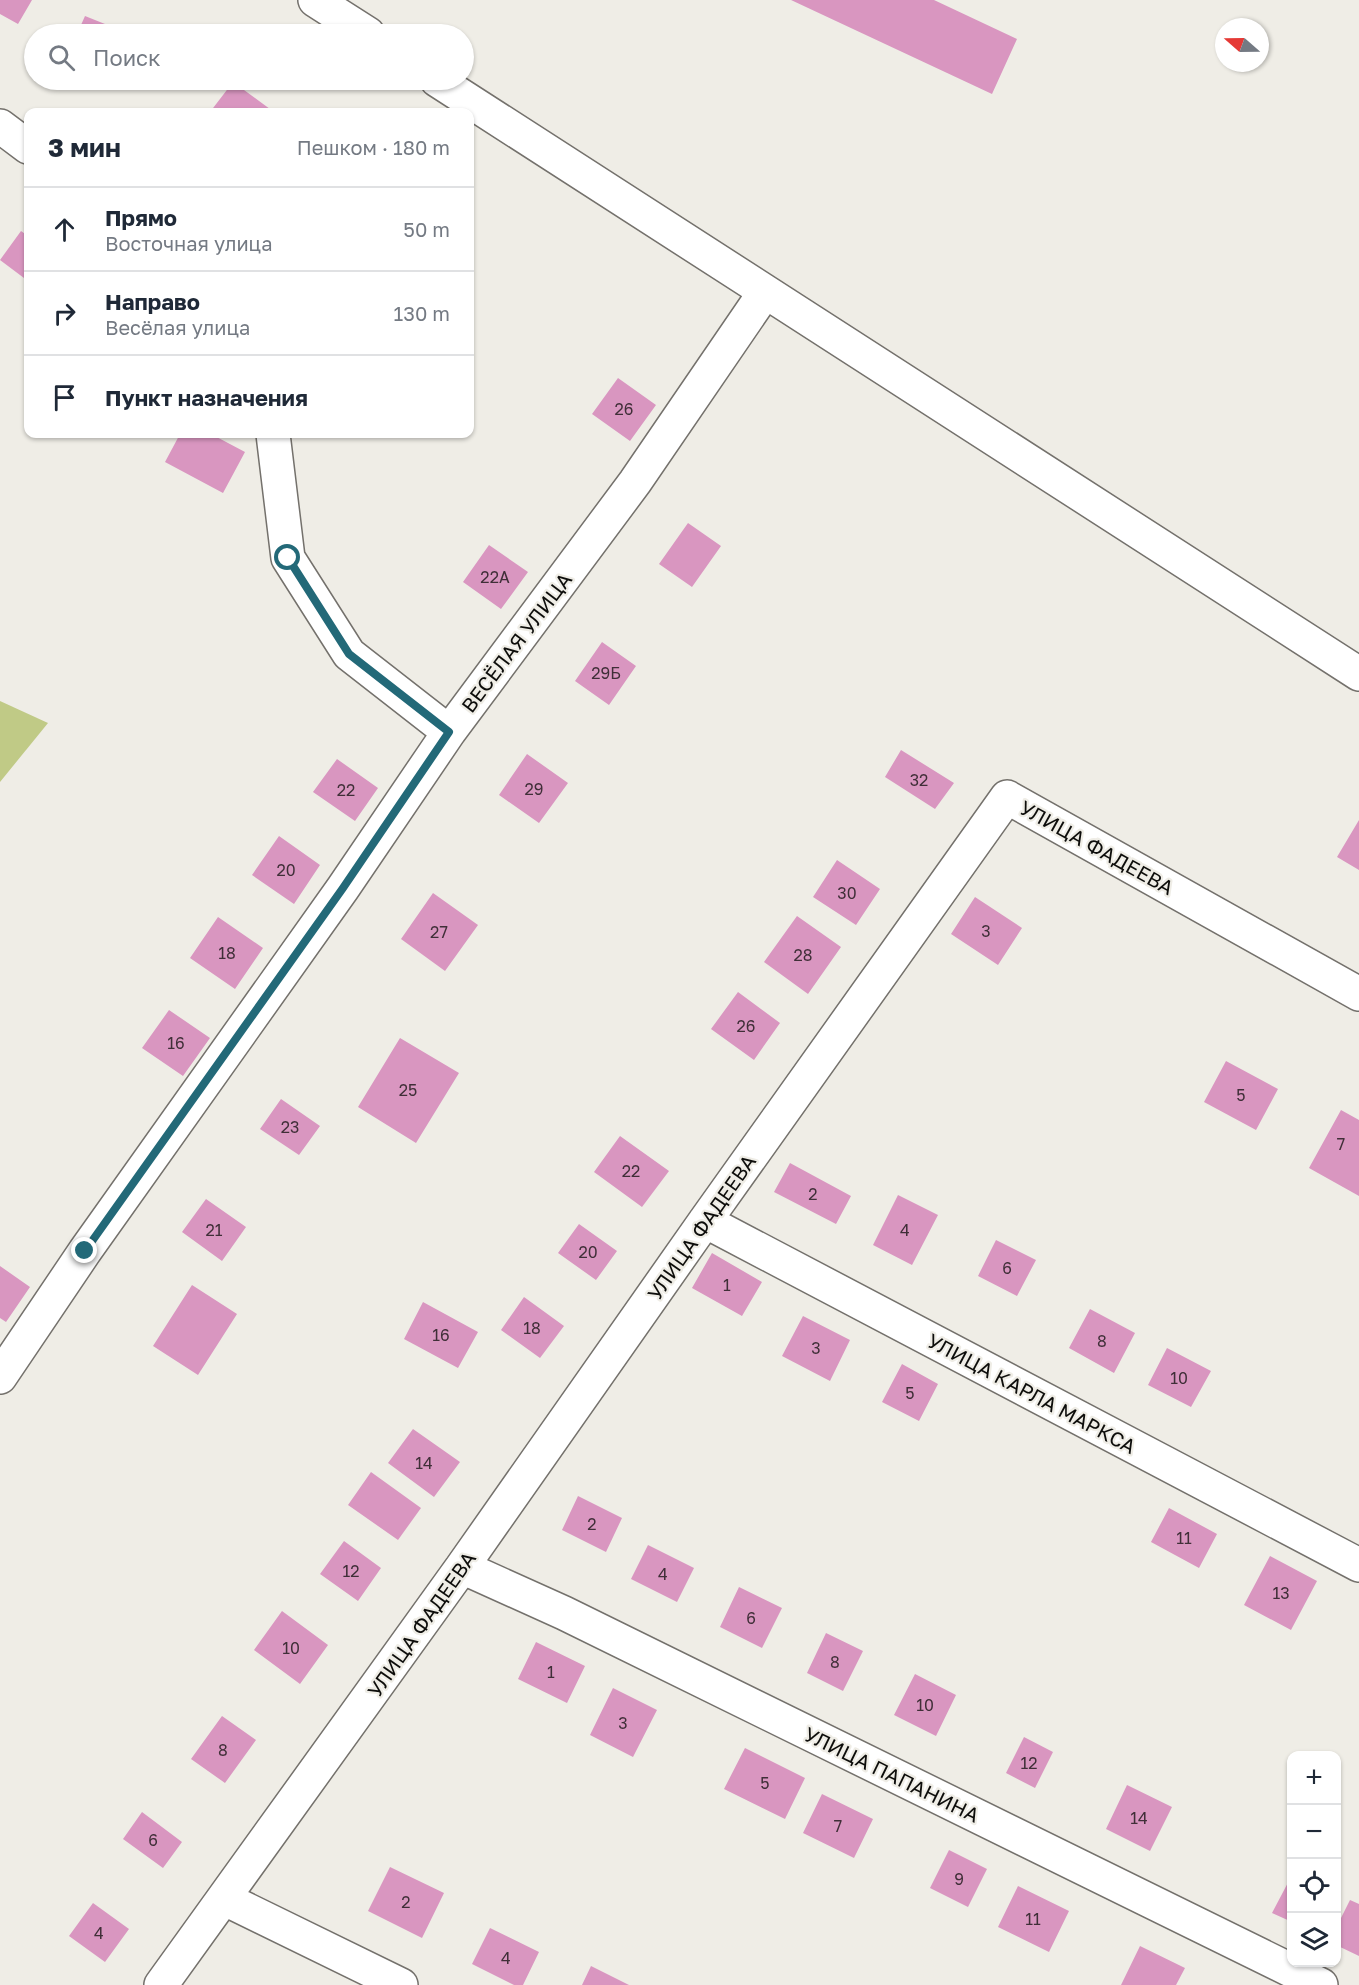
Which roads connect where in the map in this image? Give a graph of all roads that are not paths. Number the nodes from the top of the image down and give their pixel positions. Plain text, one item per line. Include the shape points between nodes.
1 (315, 0) edge
2 (352, 24) edge
3 (452, 90) edge
4 (0, 126) edge
5 (24, 144) edge
6 (765, 292) junction
7 (273, 438) edge
8 (1359, 674) edge
9 (449, 732) junction
10 (1359, 994) edge
11 (705, 1221) junction
12 (0, 1377) edge
13 (1359, 1565) edge
14 (462, 1567) junction
15 (225, 1899) junction
16 (161, 1985) edge
17 (401, 1985) edge
18 (1321, 1985) edge

1 - 2 street
3 - 6 street
4 - 5 street
6 - 8 street
6 - 9 street, ВЕСЁЛАЯ УЛИЦА via 635,482
7 - 9 street via 288,558 349,654
9 - 12 street, ВЕСЁЛАЯ УЛИЦА
10 - 11 street, УЛИЦА ФАДЕЕВА via 1007,797
11 - 13 street, УЛИЦА КАРЛА МАРКСА
11 - 14 street, УЛИЦА ФАДЕЕВА
14 - 15 street, УЛИЦА ФАДЕЕВА
14 - 18 street, УЛИЦА ПАПАНИНА via 575,1618
15 - 16 street, УЛИЦА ФАДЕЕВА
15 - 17 street

